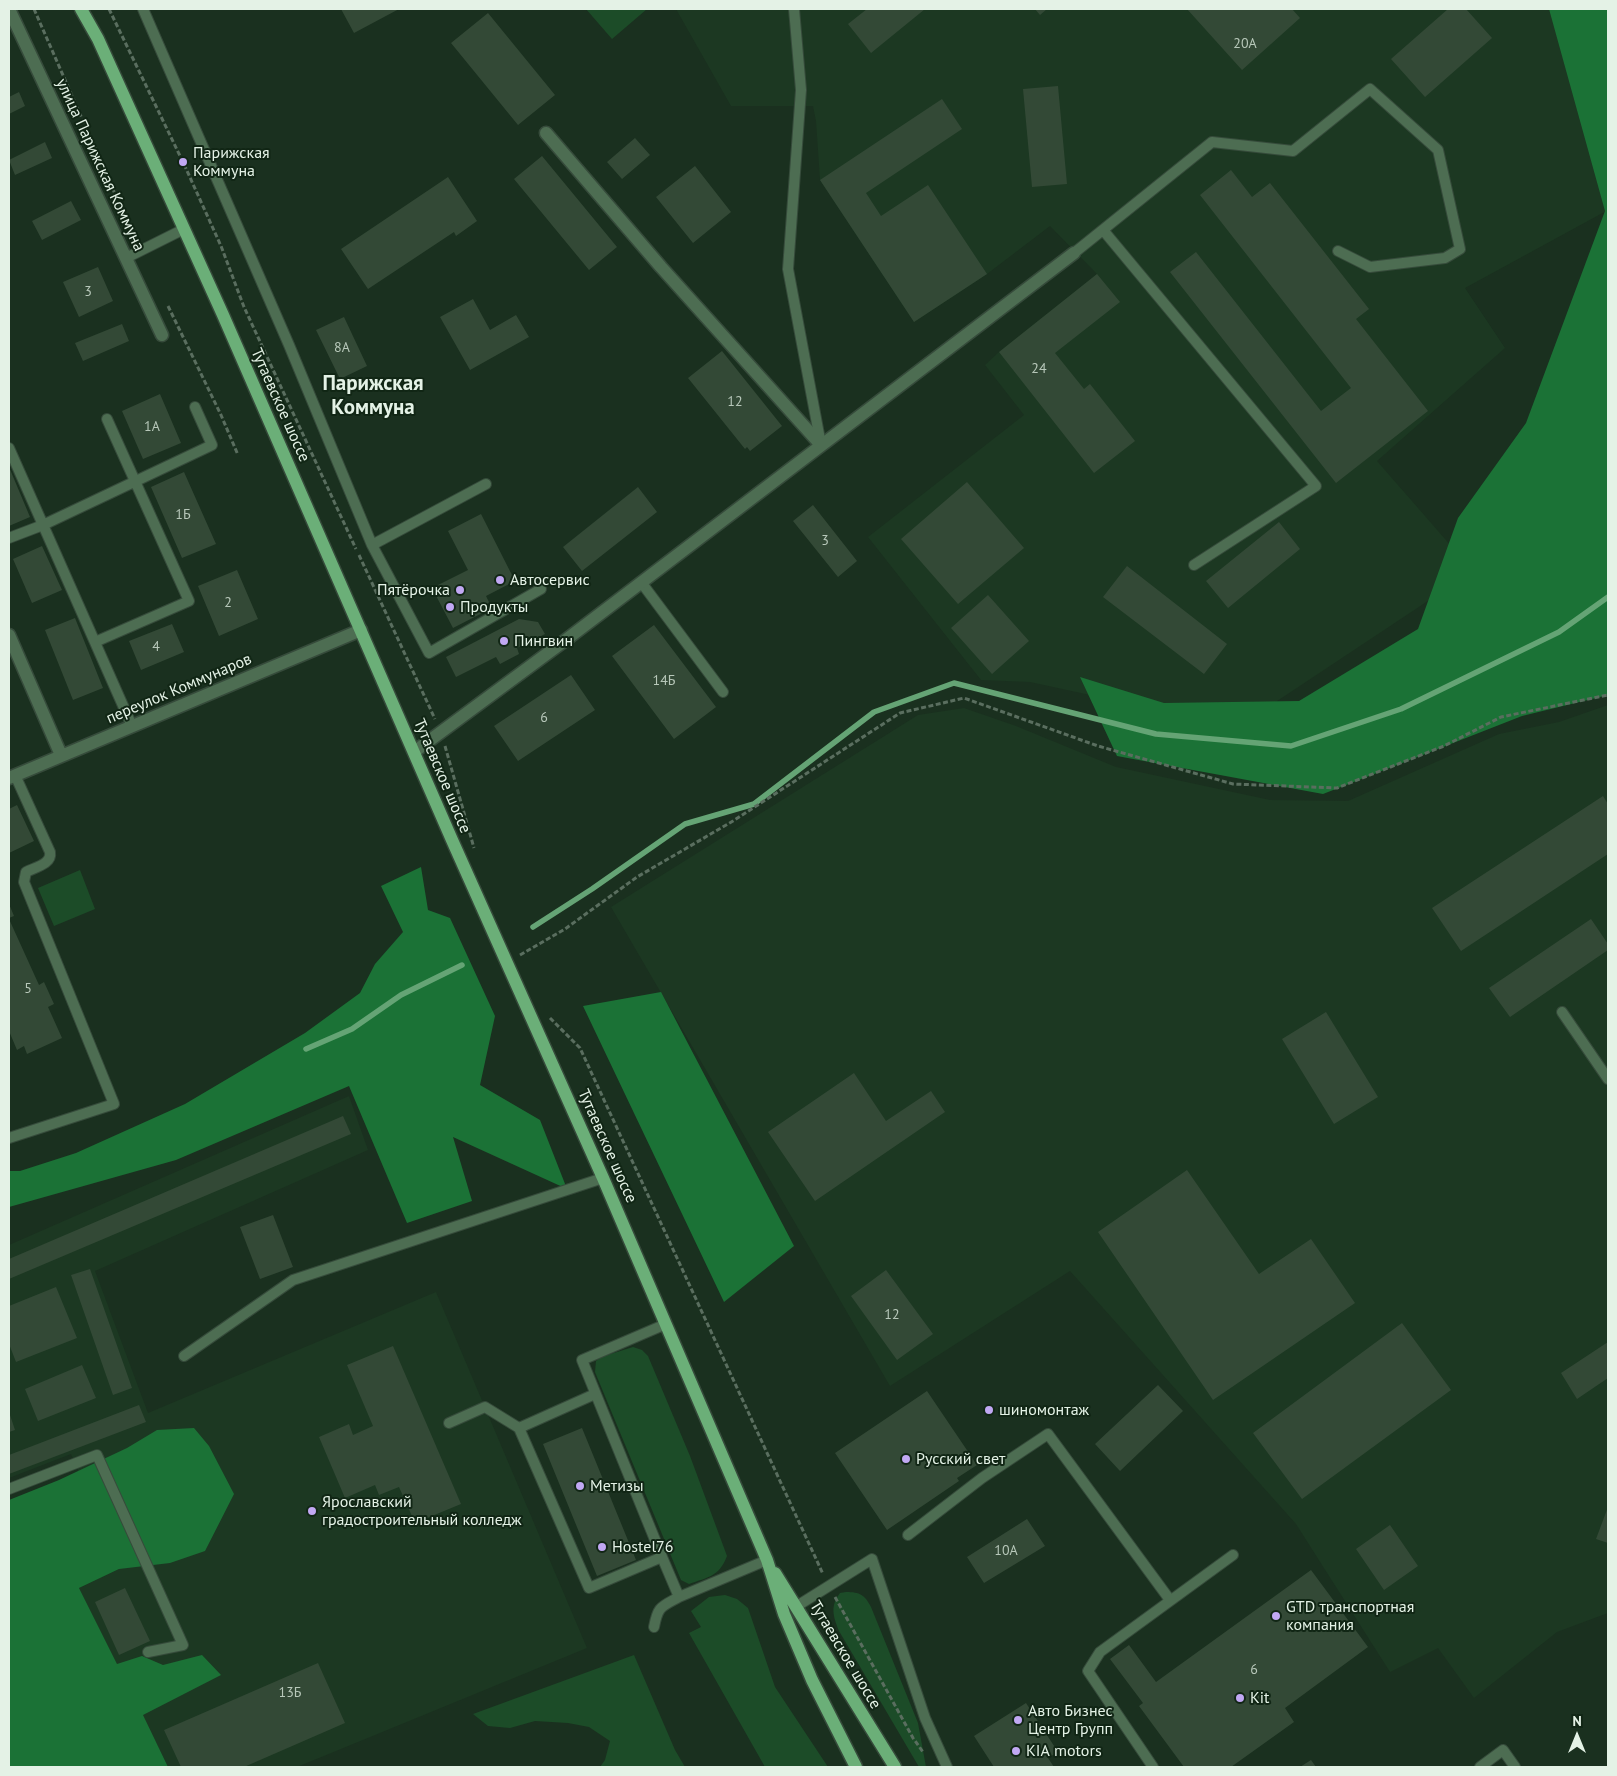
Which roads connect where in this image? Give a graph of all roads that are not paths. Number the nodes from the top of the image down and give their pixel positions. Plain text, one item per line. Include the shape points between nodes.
1 (81, 9) edge
2 (143, 9) edge
3 (794, 9) edge
4 (9, 10) edge
5 (546, 134) dead end
6 (184, 229) junction
7 (1103, 230) junction
8 (1338, 251) dead end
9 (1074, 253) joint
10 (126, 258) junction
11 (162, 335) dead end
12 (195, 407) dead end
13 (107, 419) dead end
14 (821, 445) junction
15 (9, 448) edge
16 (134, 482) junction
17 (486, 484) dead end
18 (43, 525) junction
19 (9, 538) edge
20 (372, 545) junction
21 (1194, 565) dead end
22 (640, 582) junction
23 (541, 589) dead end
24 (361, 630) junction
25 (9, 635) edge
26 (95, 642) junction
27 (723, 692) dead end
28 (132, 726) junction
29 (414, 752) junction
30 (61, 756) junction
31 (12, 776) edge
32 (1562, 1012) dead end
33 (1608, 1079) edge
34 (9, 1138) edge
35 (604, 1178) junction
36 (666, 1324) junction
37 (184, 1356) dead end
38 (595, 1394) junction
39 (449, 1423) dead end
40 (519, 1428) junction
41 (9, 1489) edge
42 (908, 1535) dead end
43 (1233, 1555) dead end
44 (662, 1557) junction
45 (767, 1560) junction
46 (679, 1597) junction
47 (1170, 1600) junction
48 (797, 1606) junction
49 (784, 1614) junction
50 (654, 1627) dead end
51 (148, 1652) dead end
52 (856, 1767) edge
53 (895, 1767) edge
54 (947, 1767) edge
55 (1153, 1767) edge
56 (1480, 1767) edge
57 (1515, 1767) edge

1 - 6 main road, Тутаевское шоссе
2 - 20 lane
3 - 14 lane via 801,90 788,269
4 - 10 street, улица Парижская Коммуна
5 - 14 street
6 - 10 lane
6 - 24 main road, Тутаевское шоссе
7 - 8 lane via 1212,142 1292,150 1370,89 1438,150 1460,249 1445,258 1370,266
7 - 9 lane
7 - 21 lane via 1316,486
9 - 14 street
10 - 11 street, улица Парижская Коммуна
12 - 16 lane via 212,445
13 - 16 lane
14 - 22 street
15 - 18 lane
16 - 18 lane
16 - 26 lane via 189,601
17 - 20 lane
18 - 19 lane
18 - 26 lane
20 - 23 lane via 429,653
22 - 27 lane
22 - 29 street
24 - 28 street, переулок Коммунаров
24 - 29 main road, Тутаевское шоссе
25 - 30 street
26 - 28 lane
28 - 30 street, переулок Коммунаров
29 - 35 main road, Тутаевское шоссе
30 - 31 street, переулок Коммунаров
31 - 34 lane via 51,856 48,861 26,872 24,882 114,1104
32 - 33 lane
35 - 36 main road, Тутаевское шоссе
35 - 37 lane via 294,1280
36 - 38 lane via 582,1360
36 - 45 main road, Тутаевское шоссе
38 - 40 lane
38 - 44 lane
39 - 40 lane via 485,1407
40 - 44 lane via 589,1588
41 - 51 lane via 97,1455 183,1645
42 - 47 lane via 982,1478 1048,1434
43 - 47 lane
44 - 46 lane
45 - 46 lane
45 - 48 main road, Тутаевское шоссе
45 - 49 main road, Тутаевское шоссе
46 - 50 lane via 660,1607
47 - 55 lane via 1100,1652 1088,1671
48 - 49 main road
48 - 53 main road, Тутаевское шоссе
48 - 54 lane via 872,1559 925,1718
49 - 52 main road, Тутаевское шоссе via 812,1680
56 - 57 lane via 1503,1750

